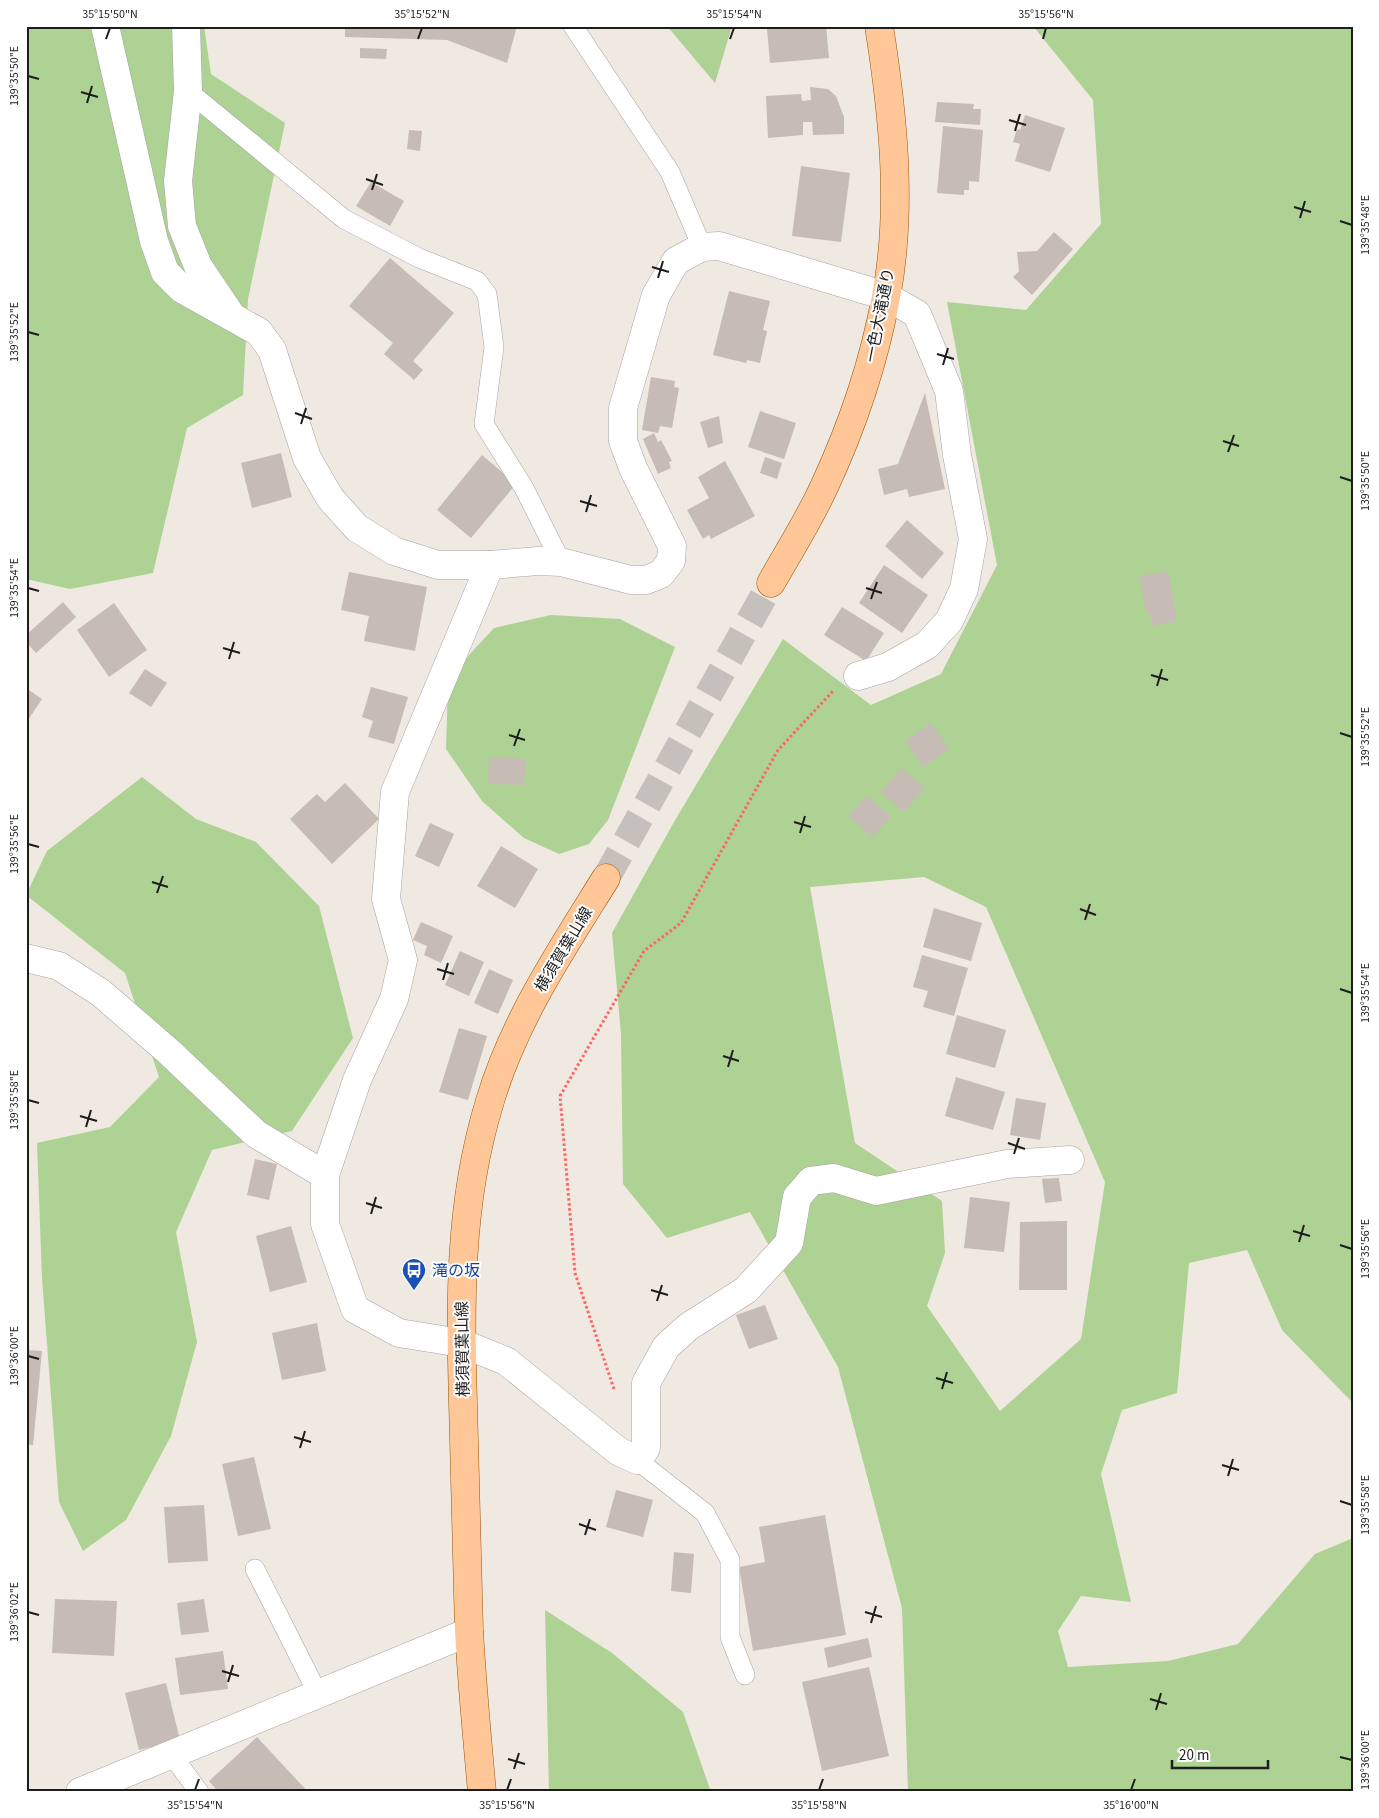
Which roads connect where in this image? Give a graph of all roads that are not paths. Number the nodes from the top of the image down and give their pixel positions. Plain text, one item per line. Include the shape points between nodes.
1 (105, 26) edge
2 (186, 26) edge
3 (573, 26) edge
4 (879, 26) edge
5 (188, 91) junction
6 (702, 247) junction
7 (886, 296) junction
8 (231, 315) junction
9 (561, 562) junction
10 (490, 565) junction
11 (772, 583) tunnel mouth
12 (858, 676) road end
13 (606, 878) tunnel mouth
14 (26, 958) edge
15 (1070, 1160) dead end
16 (325, 1175) junction
17 (461, 1343) junction
18 (637, 1460) junction
19 (256, 1569) dead end
20 (469, 1632) junction
21 (745, 1675) dead end
22 (318, 1694) junction
23 (171, 1754) junction
24 (80, 1792) edge
25 (199, 1792) edge
26 (482, 1792) edge

1 - 8 street via 154,241 165,272 182,289
2 - 5 street
3 - 6 lane via 670,172
4 - 7 main road, 一色大滝通り via 894,154 894,228
5 - 8 street via 178,181 182,226 198,266
5 - 9 lane via 344,219 419,258 477,281 487,294 494,347 484,424 524,488
6 - 7 street via 719,246
6 - 9 street via 676,261 656,295 623,408 624,441 632,468 672,546 671,562 662,574 646,580 631,580
7 - 11 main road, 一色大滝通り via 865,383 824,487
7 - 12 street via 917,314 949,391 973,539 964,589 949,621 927,645 888,667
8 - 10 street via 259,332 272,350 307,458 330,498 357,528 394,551 438,565
9 - 10 street
10 - 16 street via 395,792 386,900 403,960 394,999 357,1080
13 - 17 main road, 横須賀葉山線 via 537,990 510,1044 490,1101 473,1169 462,1252
14 - 16 street via 59,966 101,993 256,1134
15 - 18 street via 1007,1164 876,1191 834,1178 811,1181 797,1197 789,1243 746,1290 688,1327 666,1347 646,1383 646,1448
16 - 17 street via 326,1224 355,1309 399,1333
17 - 18 street via 506,1361 618,1451
17 - 20 main road, 横須賀葉山線
18 - 21 lane via 704,1513 730,1560 730,1637
19 - 22 lane
20 - 22 street
20 - 26 main road, 横須賀葉山線
22 - 23 street
23 - 24 street
23 - 25 lane

